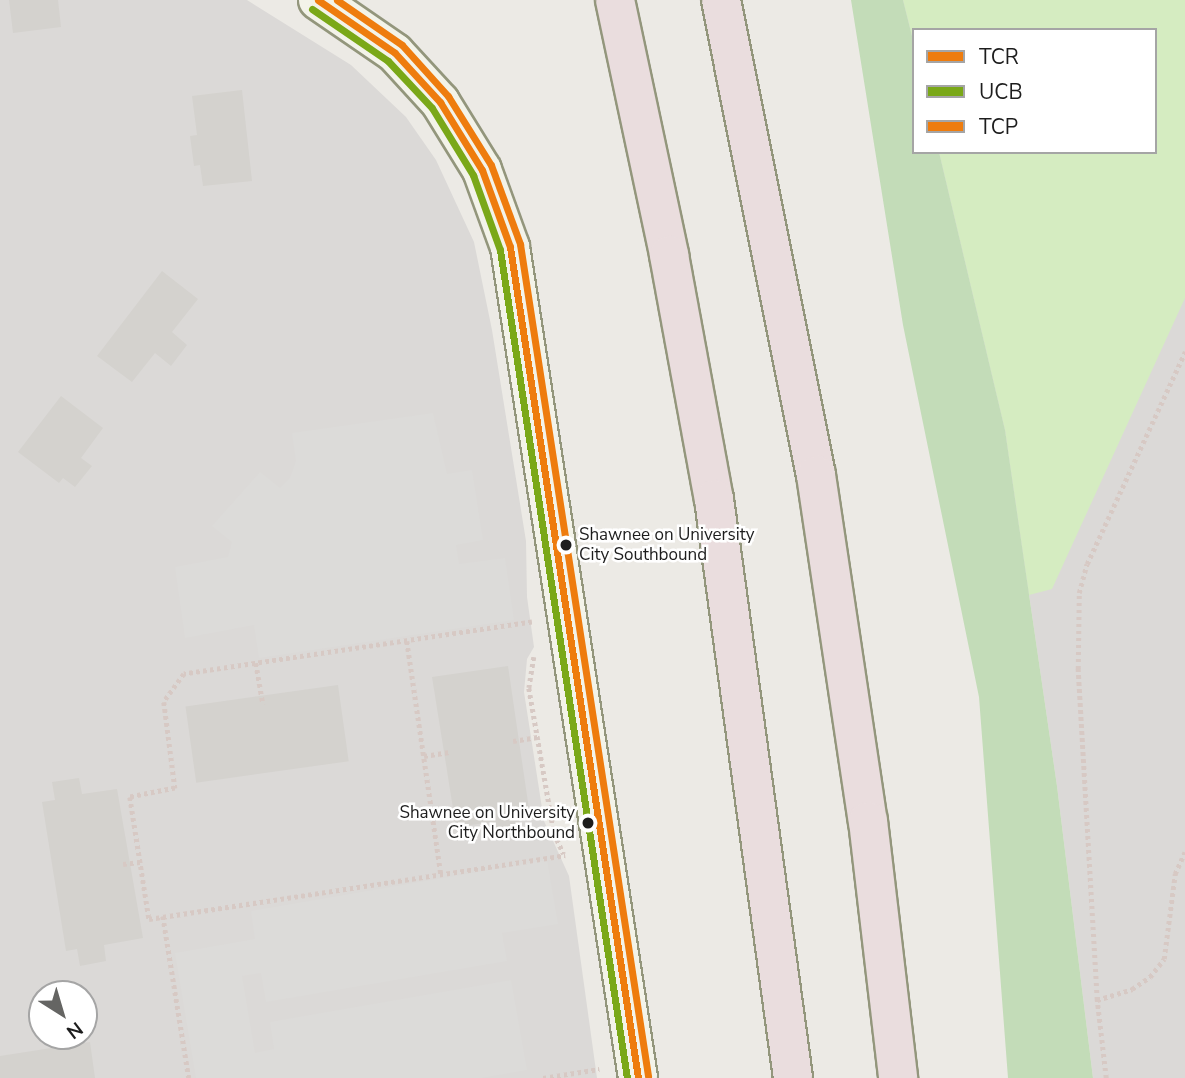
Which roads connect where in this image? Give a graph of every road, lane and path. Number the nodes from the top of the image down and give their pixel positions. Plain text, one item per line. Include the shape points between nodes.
1 (318, 0) edge
2 (615, 0) edge
3 (720, 0) edge
4 (1185, 352) edge
5 (536, 622) dead end
6 (407, 640) junction
7 (256, 663) junction
8 (263, 704) dead end
9 (538, 737) dead end
10 (513, 741) dead end
11 (450, 752) dead end
12 (424, 756) junction
13 (1185, 852) edge
14 (565, 855) dead end
15 (140, 862) junction
16 (123, 864) dead end
17 (441, 874) junction
18 (163, 916) junction
19 (1097, 1000) junction
20 (599, 1069) dead end
21 (189, 1078) edge
22 (542, 1078) edge
23 (638, 1078) edge
24 (793, 1078) edge
25 (898, 1078) edge
26 (1106, 1078) edge

1 - 23 main road via 385,45 440,102 482,170 510,247
2 - 24 highway via 714,499
3 - 25 highway via 816,475 866,808
4 - 19 path via 1087,564 1079,593 1078,669
5 - 6 path
6 - 7 path
6 - 12 path
7 - 8 path
7 - 15 path via 184,674 164,702 175,788 130,797
9 - 10 path
11 - 12 path
12 - 17 path
13 - 19 path via 1175,874 1164,959 1150,977 1132,989
14 - 17 path
15 - 16 path
15 - 18 path via 149,919
17 - 18 path
18 - 21 path
19 - 26 path
20 - 22 path

